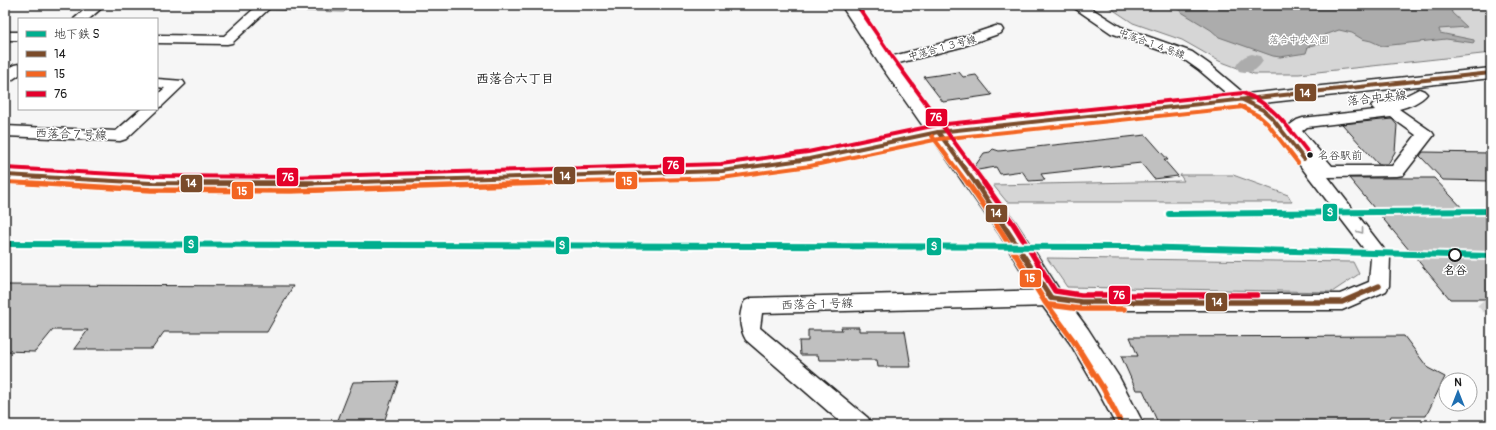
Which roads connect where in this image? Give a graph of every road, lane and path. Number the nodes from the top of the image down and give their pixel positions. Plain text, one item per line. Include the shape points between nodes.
1 (98, 5) edge
2 (266, 5) edge
3 (849, 5) edge
4 (1077, 5) edge
5 (82, 18) edge
6 (996, 30) dead end
7 (5, 36) edge
8 (18, 36) edge
9 (158, 39) edge
10 (887, 62) junction
11 (18, 69) edge
12 (1491, 73) edge
13 (5, 79) edge
14 (18, 79) edge
15 (158, 83) edge
16 (1491, 84) edge
17 (1419, 94) junction
18 (1243, 100) junction
19 (158, 102) edge
20 (149, 110) edge
21 (1263, 110) junction
22 (1281, 129) junction
23 (5, 131) edge
24 (942, 138) junction
25 (5, 175) edge
26 (1377, 175) joint
27 (5, 188) edge
28 (1048, 293) junction
29 (860, 425) edge
30 (1130, 425) edge

1 - 5 street
2 - 9 street via 227,40
3 - 10 street
4 - 18 street, 中落合１４号線 via 1116,30 1186,55
6 - 10 street, 中落合１３号線 via 975,39
7 - 8 street
10 - 24 street
11 - 13 street
12 - 18 street, 落合中央線
13 - 14 street
15 - 19 street via 178,84
16 - 17 street, 落合中央線
17 - 21 street, 落合中央線
17 - 22 street via 1400,104 1295,116
18 - 21 street, 中落合１４号線
18 - 24 street, 落合中央線
20 - 23 street, 西落合７号線 via 120,136
21 - 22 street
21 - 24 street, 落合中央線
22 -> 28 street via 1381,257 1379,286 1342,302 1081,302
24 - 25 street, 落合中央線 via 722,171 291,184 151,183
24 - 27 street, 落合中央線 via 817,170 763,179 697,184 280,197 168,196
24 - 28 street via 1008,229
26 - 26 street via 1327,172 1293,130 1303,122 1394,112 1426,135 1421,138 1397,171
28 - 29 street, 西落合１号線 via 752,306 752,333
28 - 30 street via 1079,336

